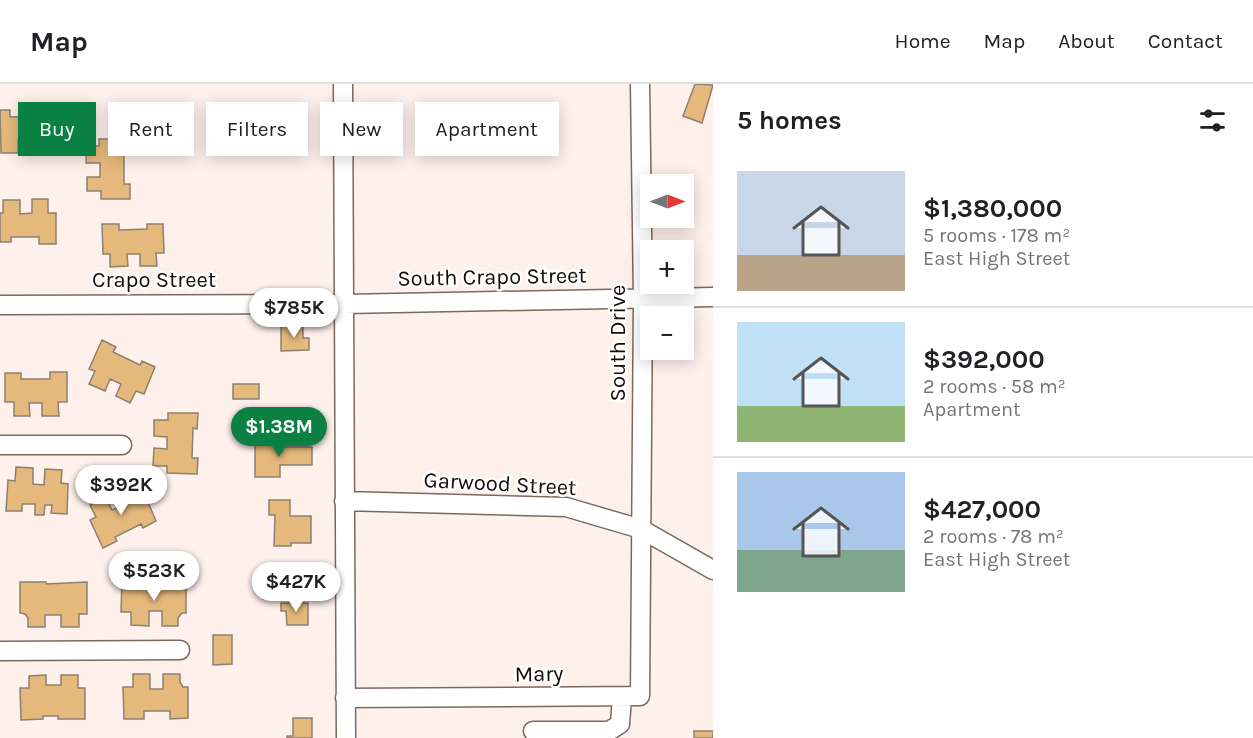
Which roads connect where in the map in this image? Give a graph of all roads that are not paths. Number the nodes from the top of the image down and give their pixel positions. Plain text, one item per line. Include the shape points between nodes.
1 (343, 84) edge
2 (640, 84) edge
3 (713, 297) edge
4 (643, 298) junction
5 (345, 304) junction
6 (0, 305) edge
7 (0, 445) edge
8 (122, 445) dead end
9 (344, 501) junction
10 (641, 529) junction
11 (713, 570) edge
12 (180, 650) dead end
13 (0, 651) edge
14 (622, 697) junction
15 (345, 698) junction
16 (533, 731) dead end
17 (346, 738) edge

1 - 5 street
2 - 4 street, South Drive
3 - 4 street, South Crapo Street
4 - 5 street, South Crapo Street
4 - 10 street, South Drive
5 - 6 street, Crapo Street
5 - 9 street
7 - 8 street
9 - 10 street, Garwood Street via 566,507
9 - 15 street
10 - 11 street, Garwood Street
10 - 14 street, South Drive via 640,696
12 - 13 street
14 - 15 street, Mary
14 - 16 street via 620,724 609,731
15 - 17 street

